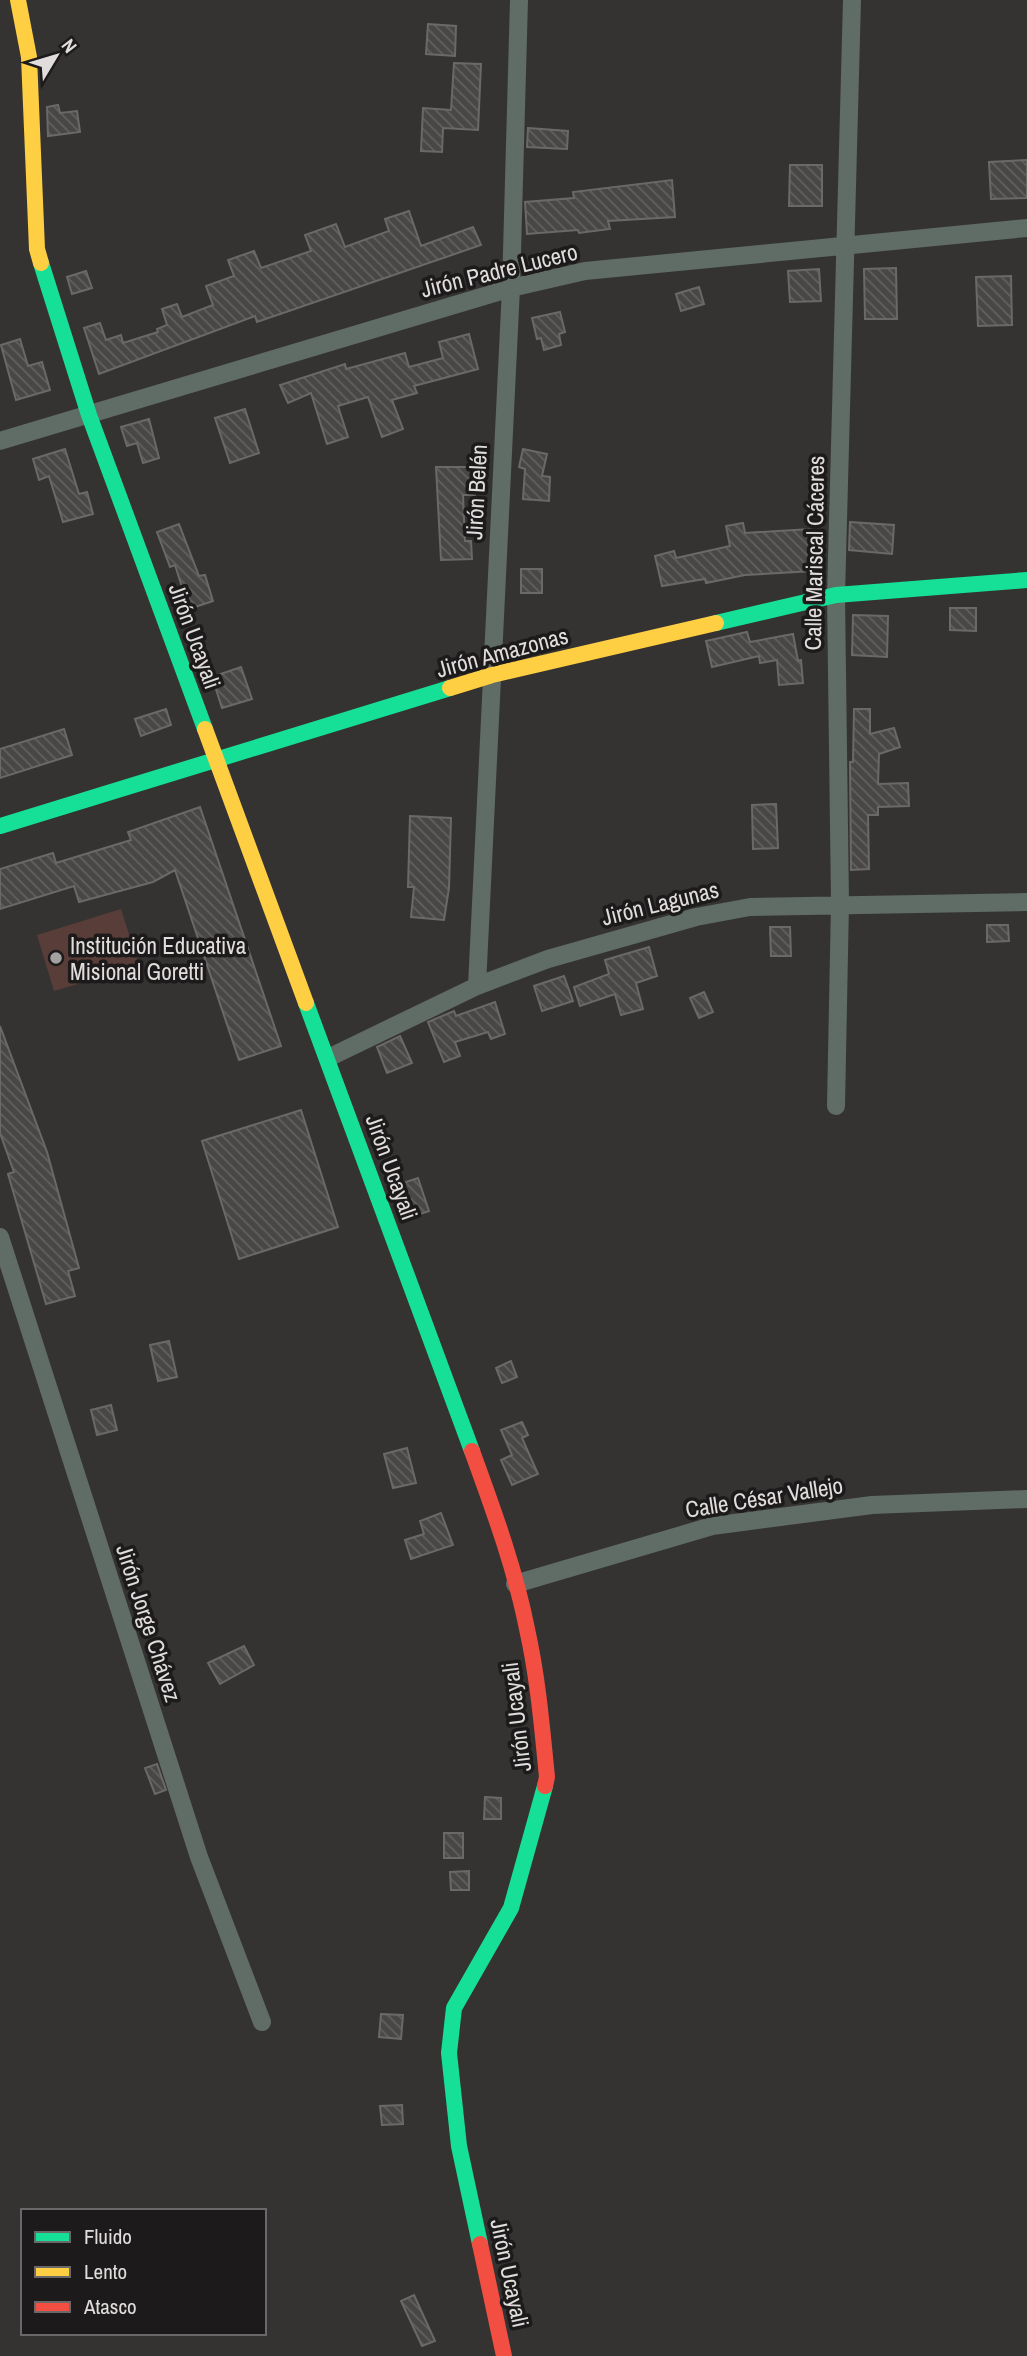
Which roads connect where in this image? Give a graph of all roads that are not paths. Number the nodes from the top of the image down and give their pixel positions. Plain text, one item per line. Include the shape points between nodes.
1 (18, 0) edge
2 (519, 0) edge
3 (852, 0) edge
4 (1027, 228) edge
5 (846, 247) junction
6 (511, 288) junction
7 (89, 415) junction
8 (0, 442) edge
9 (1027, 580) edge
10 (836, 595) junction
11 (492, 676) junction
12 (216, 759) junction
13 (0, 826) edge
14 (1027, 902) edge
15 (840, 903) junction
16 (477, 986) junction
17 (328, 1058) junction
18 (836, 1106) dead end
19 (0, 1237) edge
20 (1027, 1499) edge
21 (515, 1584) junction
22 (262, 2022) dead end
23 (505, 2356) edge

1 - 7 street, Jirón Ucayali via 29,57 37,249
2 - 6 street, Jirón Belén
3 - 5 street, Calle Mariscal Cáceres
4 - 5 street, Jirón Padre Lucero
5 - 6 street, Jirón Padre Lucero via 585,271
5 - 10 street, Calle Mariscal Cáceres
6 - 7 street, Jirón Padre Lucero
6 - 11 street, Jirón Belén
7 - 8 street, Jirón Padre Lucero
7 - 12 street, Jirón Ucayali
9 - 10 street, Jirón Amazonas
10 - 11 street, Jirón Amazonas
10 - 15 street, Calle Mariscal Cáceres
11 - 12 street, Jirón Amazonas
11 - 16 street, Jirón Belén
12 - 13 street, Jirón Amazonas
12 - 17 street, Jirón Ucayali
14 - 15 street, Jirón Lagunas
15 - 16 street, Jirón Lagunas via 750,907 696,917 559,956
15 - 18 street, Calle Mariscal Cáceres
16 - 17 street, Jirón Lagunas
17 - 21 street, Jirón Ucayali via 498,1521
19 - 22 street, Jirón Jorge Chávez via 200,1857
20 - 21 street, Calle César Vallejo via 872,1505 712,1526
21 - 23 street, Jirón Ucayali via 539,1693 547,1777 511,1908 454,2008 449,2053 459,2146

